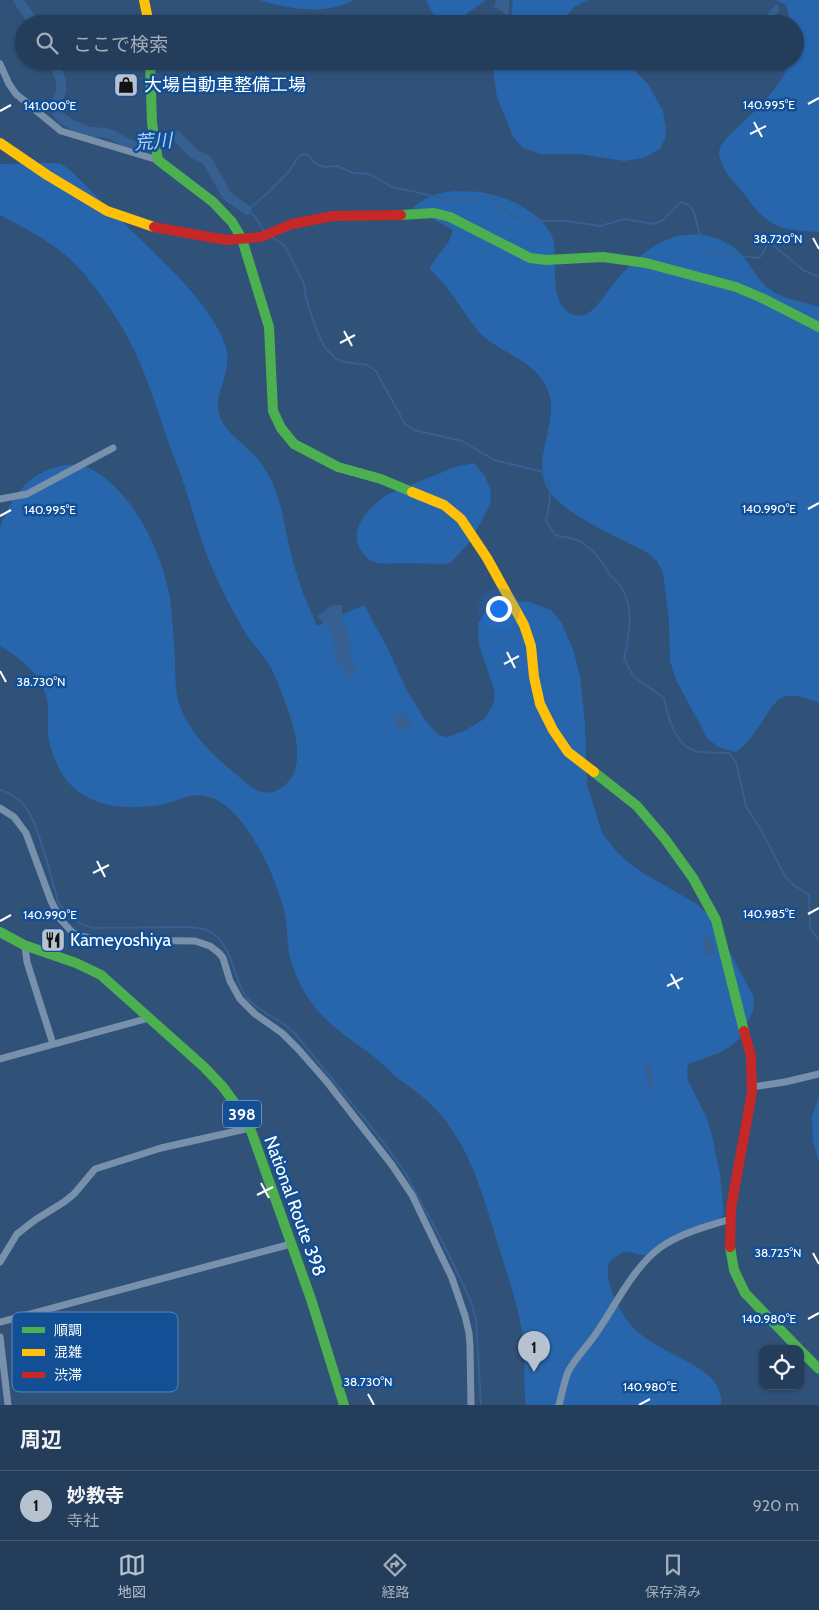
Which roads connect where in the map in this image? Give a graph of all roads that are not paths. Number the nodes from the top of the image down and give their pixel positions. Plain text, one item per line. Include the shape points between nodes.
1 (144, 0) edge
2 (147, 15) edge
3 (0, 64) edge
4 (150, 70) edge
5 (0, 143) edge
6 (157, 155) junction
7 (242, 239) junction
8 (819, 327) edge
9 (113, 448) dead end
10 (0, 499) edge
11 (0, 808) edge
12 (0, 932) edge
13 (25, 946) junction
14 (149, 1018) junction
15 (53, 1044) junction
16 (0, 1059) edge
17 (819, 1074) edge
18 (752, 1087) junction
19 (250, 1128) junction
20 (731, 1219) junction
21 (291, 1244) junction
22 (0, 1262) edge
23 (37, 1312) edge
24 (0, 1337) edge
25 (796, 1345) edge
26 (804, 1353) edge
27 (819, 1369) edge
28 (8, 1405) edge
29 (344, 1405) edge
30 (471, 1405) edge
31 (559, 1405) edge

1 - 2 main road
3 - 6 street via 16,94 61,131
4 - 6 main road via 151,113
5 - 7 main road via 107,211 161,228 226,240
6 - 7 main road via 213,202 232,222
7 - 8 main road via 332,216 434,213 450,217 530,258 603,257 646,263 736,287
7 - 18 main road via 269,327 273,411 281,428 294,444 316,456 444,505 461,519 524,625 531,646 540,704 553,730 568,752 637,806 654,825 693,878 716,920 751,1056
9 - 10 street via 26,494
11 - 30 street via 14,817 26,833 51,901 72,932 98,940 195,941 210,946 223,958 240,1000 282,1033 328,1082 412,1195 452,1278 469,1333
12 - 13 main road, National Route 398 / 398
13 - 14 main road, National Route 398 / 398 via 85,966 101,975
13 - 15 street
14 - 15 street
14 - 19 main road, National Route 398 / 398 via 223,1087
15 - 16 street
17 - 18 street
18 - 20 main road
19 - 21 main road, National Route 398 / 398
19 - 22 street via 161,1148 95,1169 69,1198 18,1234
20 - 25 main road via 730,1245 734,1270 745,1293
20 - 31 street via 700,1228 652,1254 572,1365
21 - 23 street
21 - 29 main road, National Route 398 / 398
24 - 28 street
26 - 27 main road

